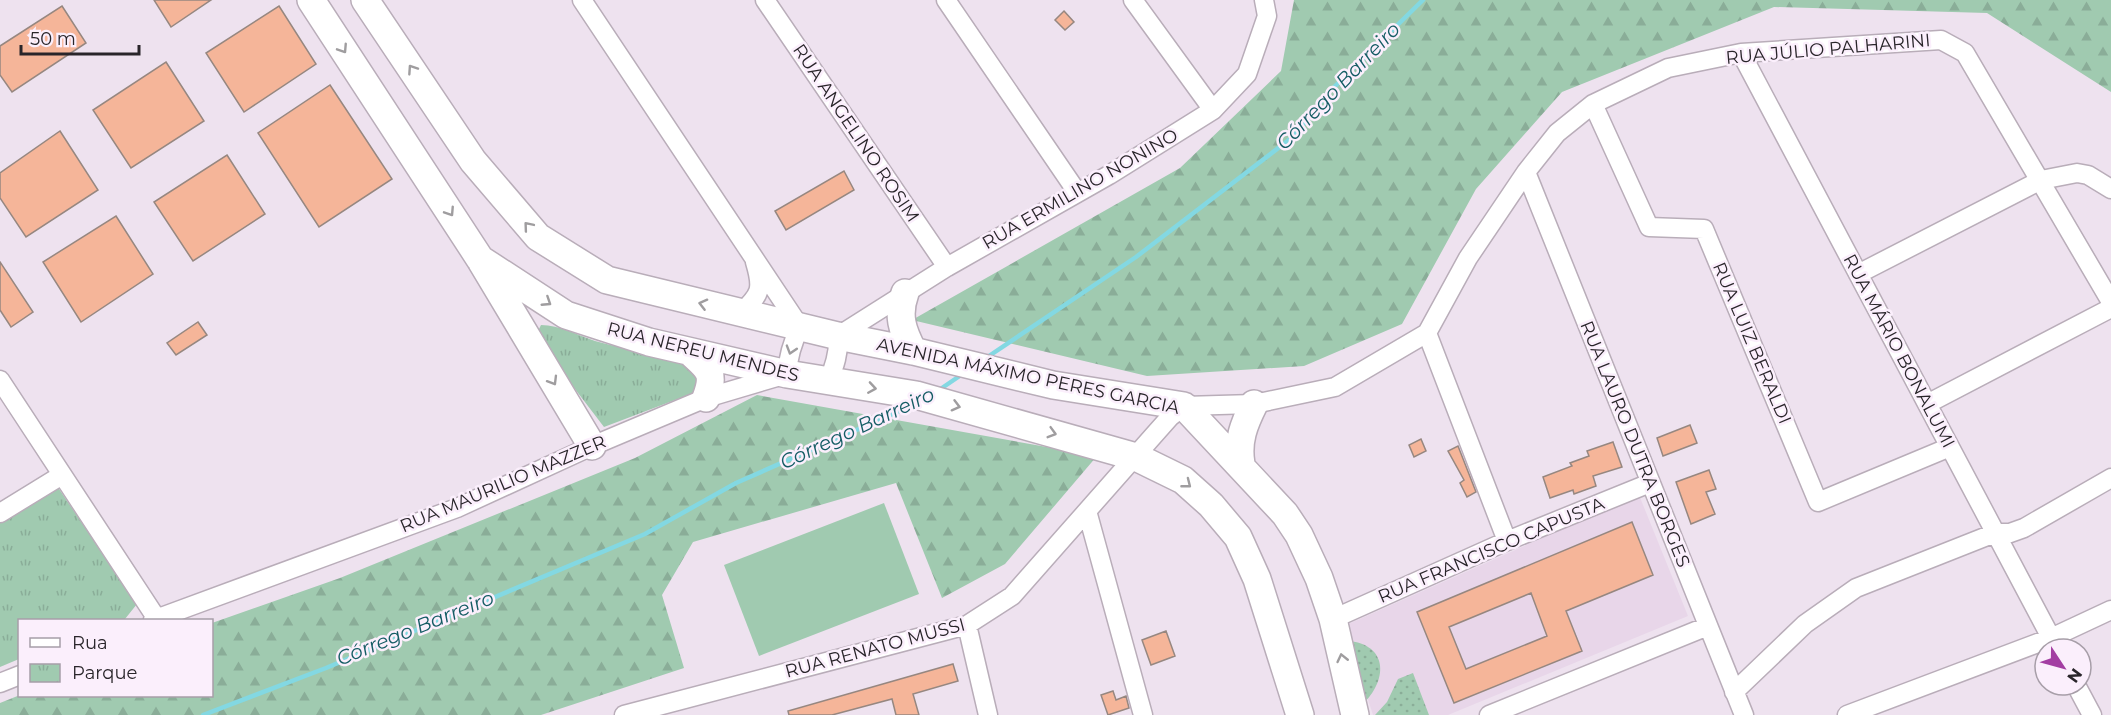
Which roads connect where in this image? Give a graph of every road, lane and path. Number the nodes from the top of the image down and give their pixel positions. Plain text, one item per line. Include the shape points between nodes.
1 (311, 0) edge
2 (365, 0) edge
3 (582, 0) edge
4 (765, 0) edge
5 (946, 0) edge
6 (1133, 0) edge
7 (1264, 0) edge
8 (1741, 53) junction
9 (1593, 104) junction
10 (1213, 110) junction
11 (1526, 172) junction
12 (2041, 180) junction
13 (2111, 189) edge
14 (1077, 192) junction
15 (753, 254) junction
16 (480, 259) junction
17 (947, 267) junction
18 (1858, 274) junction
19 (905, 292) junction
20 (2111, 302) edge
21 (2111, 308) edge
22 (741, 314) junction
23 (801, 327) junction
24 (1427, 333) junction
25 (838, 336) junction
26 (913, 351) junction
27 (690, 352) junction
28 (787, 374) junction
29 (0, 380) edge
30 (828, 381) junction
31 (706, 398) junction
32 (1254, 404) junction
33 (1927, 404) junction
34 (1184, 406) junction
35 (592, 446) junction
36 (1950, 447) junction
37 (1136, 457) junction
38 (1241, 464) junction
39 (62, 475) junction
40 (2111, 478) edge
41 (1650, 483) junction
42 (1087, 511) junction
43 (0, 513) edge
44 (1995, 533) junction
45 (1507, 541) junction
46 (2111, 610) edge
47 (154, 619) edge
48 (158, 619) edge
49 (1333, 619) junction
50 (967, 625) junction
51 (1708, 626) junction
52 (2050, 637) edge
53 (2066, 637) edge
54 (2033, 651) edge
55 (18, 676) edge
56 (0, 683) edge
57 (1734, 692) junction
58 (2082, 697) edge
59 (624, 715) edge
60 (988, 715) edge
61 (1143, 715) edge
62 (1300, 715) edge
63 (1355, 715) edge
64 (1489, 715) edge
65 (1744, 715) edge
66 (1847, 715) edge
67 (2092, 715) edge

1 -> 16 main road, RUA NEREU MENDES
22 -> 2 main road via 607,280 538,237 473,161
3 - 15 street
4 - 17 street, RUA ANGELINO ROSIM
5 - 14 street
6 - 10 street
7 - 10 street, RUA ERMILINO NONINO via 1267,16 1247,74
8 - 9 street, RUA JÚLIO PALHARINI via 1668,68
8 - 12 street, RUA JÚLIO PALHARINI via 1941,40 1965,53
8 - 18 street, RUA MÁRIO BONALUMI
9 - 11 street, RUA JÚLIO PALHARINI via 1557,133
9 - 36 street, RUA LUIZ BERALDI via 1649,227 1704,229 1818,502
10 - 14 street, RUA ERMILINO NONINO
11 - 24 street, RUA JÚLIO PALHARINI via 1468,258
11 - 41 street, RUA LAURO DUTRA BORGES
12 - 13 street via 2077,173
12 - 18 street
12 - 20 street
14 - 17 street, RUA ERMILINO NONINO
15 - 22 street via 760,278 758,297
15 - 23 street
16 -> 27 main road, RUA NEREU MENDES via 566,315
16 -> 35 main road
17 - 19 street, RUA ERMILINO NONINO
18 - 33 street, RUA MÁRIO BONALUMI
19 - 25 street, RUA ERMILINO NONINO
19 - 26 main road via 901,325
21 - 33 street
22 - 23 main road
23 - 25 main road, AVENIDA MÁXIMO PERES GARCIA
23 -> 28 street via 792,343
24 - 32 street via 1335,387
24 - 45 street
25 - 26 main road, AVENIDA MÁXIMO PERES GARCIA
25 - 30 street via 836,366
26 - 34 main road, AVENIDA MÁXIMO PERES GARCIA via 1053,385
27 - 28 main road, RUA NEREU MENDES
27 - 31 main road via 707,369 712,383
28 - 30 main road, RUA NEREU MENDES
28 - 31 street, RUA MAURILIO MAZZER
29 - 39 street
30 -> 37 main road, RUA NEREU MENDES via 916,396
31 - 35 street, RUA MAURILIO MAZZER
32 - 34 street
32 - 38 main road via 1239,441
33 - 36 street, RUA MÁRIO BONALUMI
34 - 37 street, RUA RENATO MUSSI
34 - 38 main road, AVENIDA MÁXIMO PERES GARCIA
35 - 48 street, RUA MAURILIO MAZZER via 457,508
36 - 44 street, RUA MÁRIO BONALUMI
37 - 42 street, RUA RENATO MUSSI
37 -> 62 main road via 1183,480 1238,537 1257,579
38 - 49 main road, AVENIDA MÁXIMO PERES GARCIA via 1299,535
39 - 43 street
39 - 47 street
40 - 44 street via 2024,528
41 - 45 street, RUA FRANCISCO CAPUSTA
41 - 51 street, RUA LAURO DUTRA BORGES
42 - 50 street, RUA RENATO MUSSI via 1012,596
42 - 61 street
44 - 52 street, RUA MÁRIO BONALUMI
44 - 57 street via 1856,588 1805,624
45 - 49 street, RUA FRANCISCO CAPUSTA
46 - 53 street
63 -> 49 main road, AVENIDA MÁXIMO PERES GARCIA
50 - 59 street, RUA RENATO MUSSI
50 - 60 street
51 - 57 street, RUA LAURO DUTRA BORGES
51 - 64 street
54 - 66 street
55 - 56 street
57 - 65 street, RUA LAURO DUTRA BORGES
58 - 67 street

